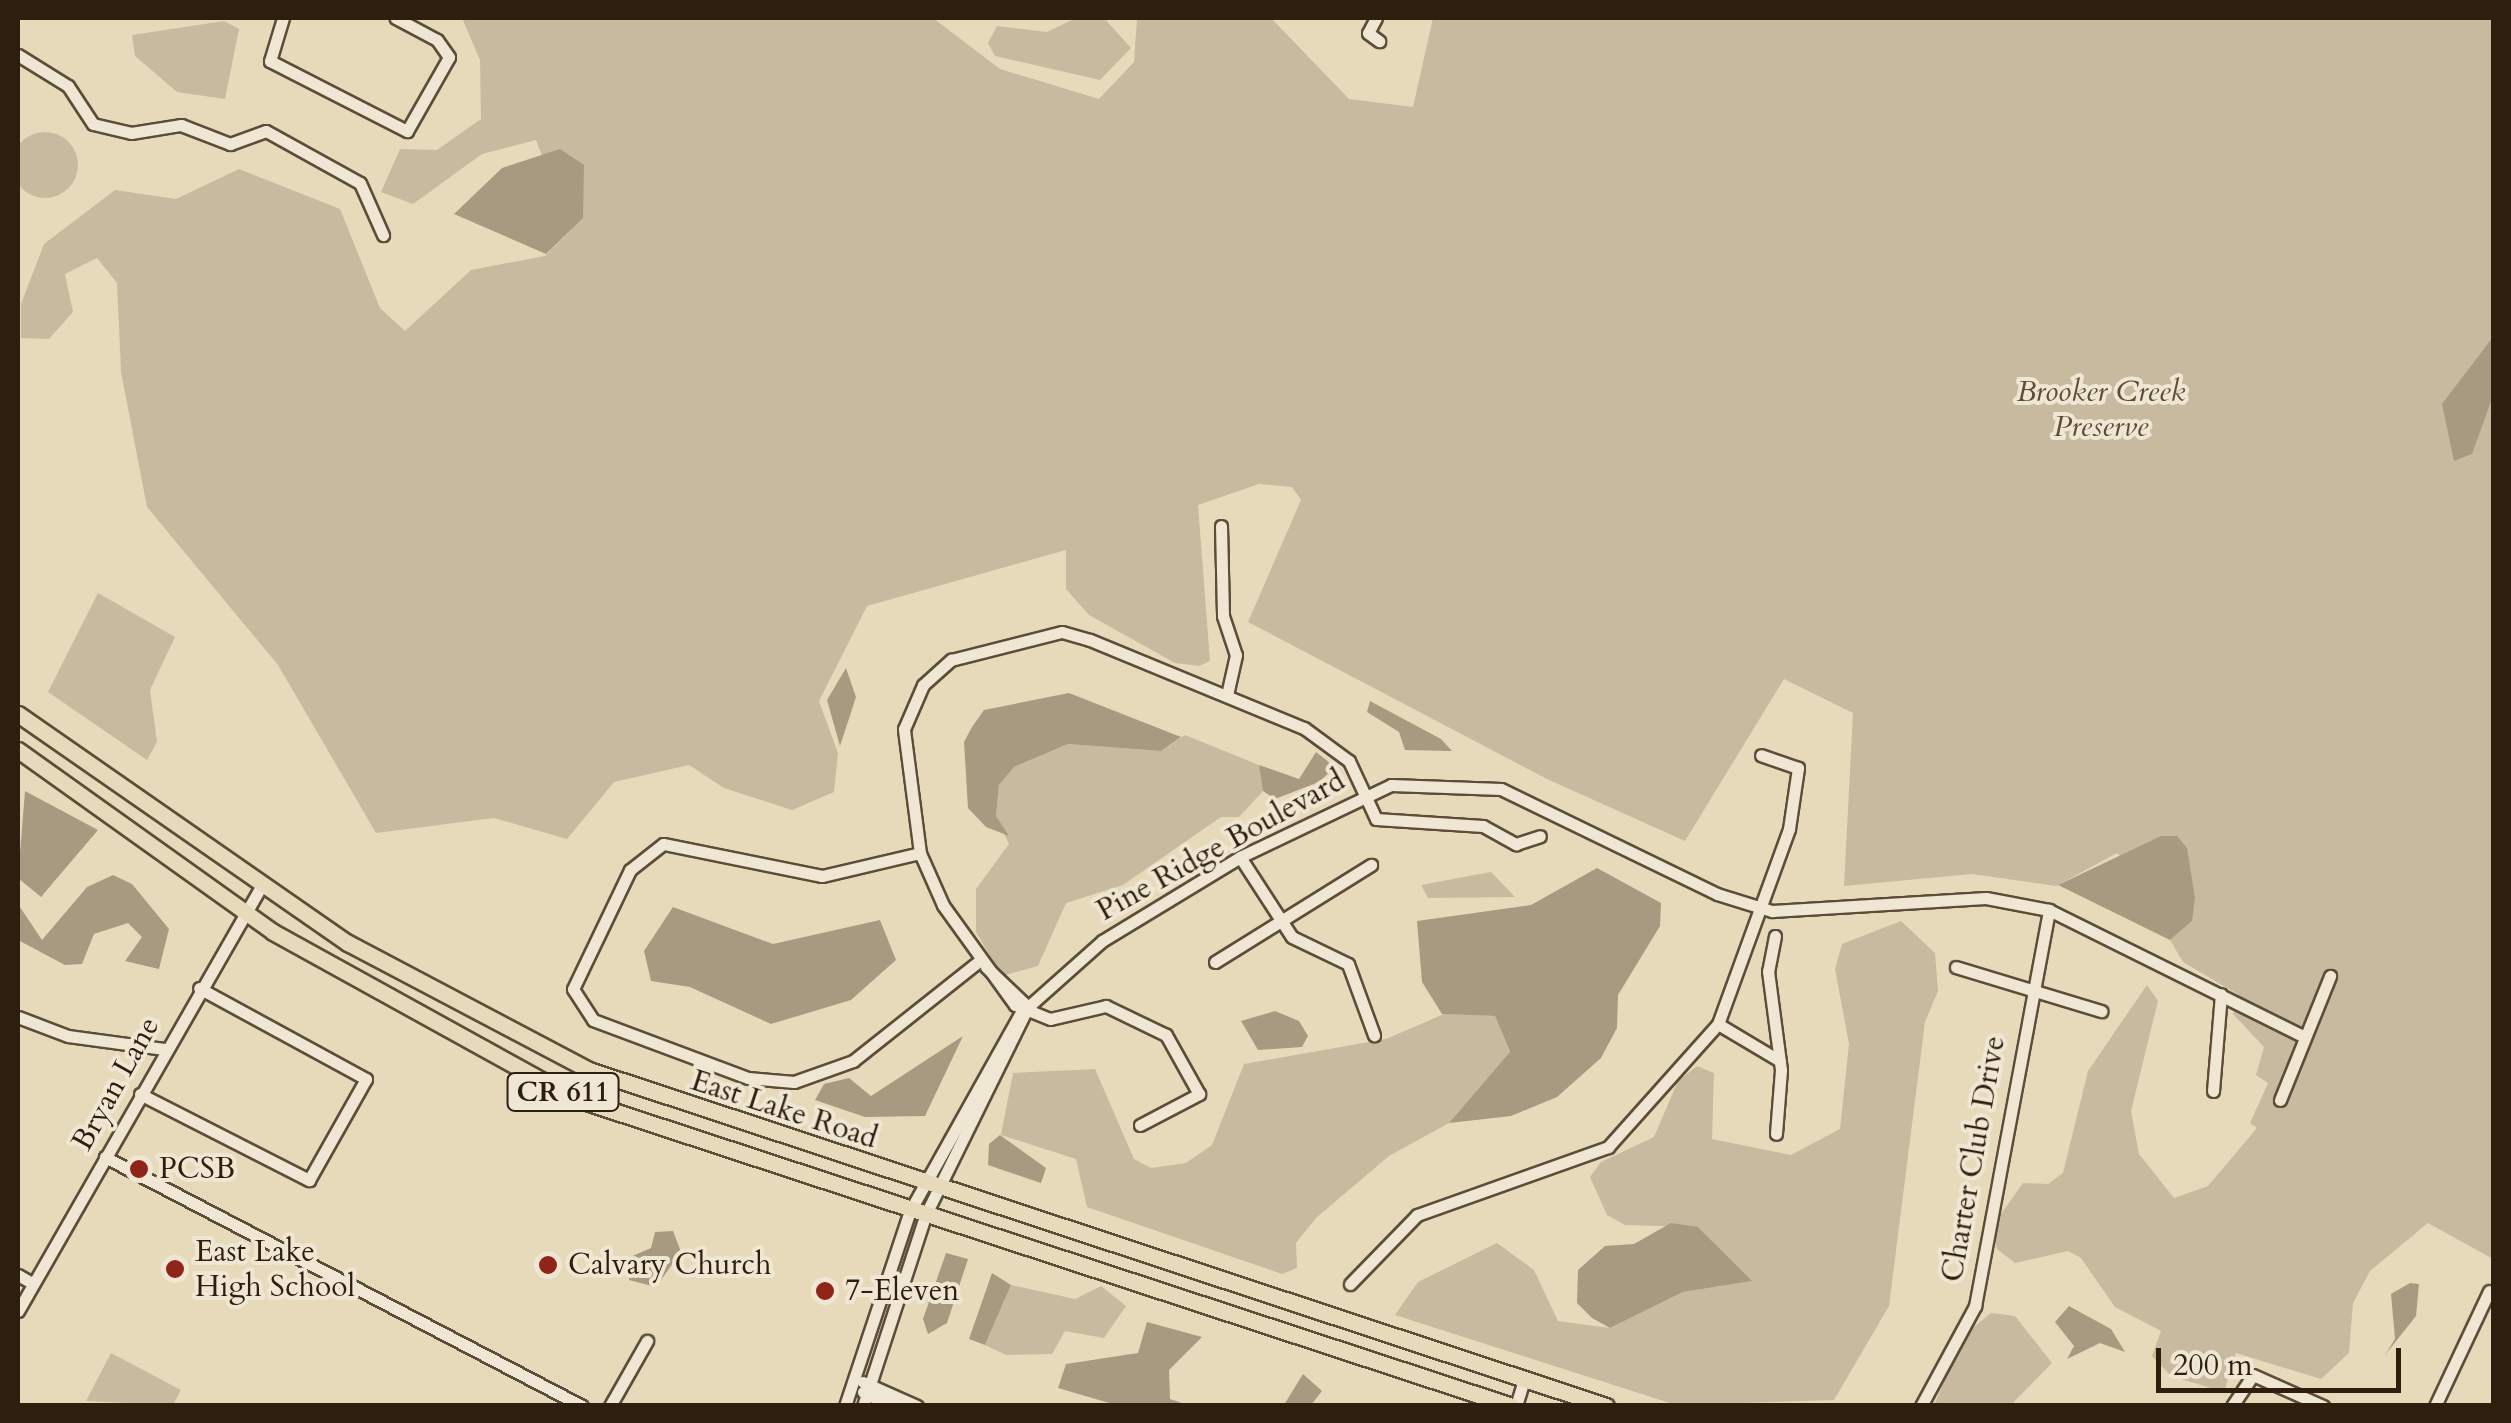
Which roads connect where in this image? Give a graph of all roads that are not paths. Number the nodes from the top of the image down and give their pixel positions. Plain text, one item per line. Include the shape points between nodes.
1 (282, 18) edge
2 (396, 18) edge
3 (1376, 18) edge
4 (1379, 41) dead end
5 (18, 55) edge
6 (383, 236) dead end
7 (1220, 526) dead end
8 (1227, 695) junction
9 (18, 714) edge
10 (18, 750) edge
11 (1761, 755) dead end
12 (1364, 793) junction
13 (1540, 836) dead end
14 (920, 853) junction
15 (1240, 857) junction
16 (1371, 865) dead end
17 (264, 884) junction
18 (1755, 905) junction
19 (2049, 910) junction
20 (245, 911) junction
21 (1280, 921) junction
22 (1775, 936) dead end
23 (979, 962) junction
24 (1216, 962) dead end
25 (1956, 967) dead end
26 (2330, 976) dead end
27 (2031, 986) junction
28 (199, 988) junction
29 (2221, 994) junction
30 (1028, 1006) junction
31 (2101, 1011) dead end
32 (18, 1017) edge
33 (1718, 1024) junction
34 (1374, 1035) dead end
35 (2302, 1036) junction
36 (164, 1049) junction
37 (1780, 1061) junction
38 (2213, 1091) dead end
39 (140, 1094) junction
40 (2280, 1100) dead end
41 (1140, 1125) dead end
42 (1776, 1134) dead end
43 (105, 1157) junction
44 (931, 1186) junction
45 (918, 1213) junction
46 (18, 1276) edge
47 (32, 1283) junction
48 (1350, 1284) dead end
49 (2488, 1291) dead end
50 (18, 1311) edge
51 (647, 1341) dead end
52 (1524, 1379) junction
53 (854, 1382) junction
54 (866, 1394) edge
55 (582, 1406) edge
56 (610, 1406) edge
57 (845, 1406) edge
58 (892, 1406) edge
59 (917, 1406) edge
60 (1514, 1406) edge
61 (1606, 1406) edge
62 (1921, 1406) edge
63 (2232, 1406) edge
64 (2323, 1406) edge
65 (2436, 1406) edge

1 - 2 street via 270,61 407,131 449,57 437,40
3 - 4 street via 1368,32
5 - 6 street via 68,86 93,124 132,133 181,126 230,144 266,132 360,183
7 - 8 street via 1223,616 1236,655
8 - 12 street via 1342,753
8 - 14 street via 1062,632 951,660 923,684 904,728
9 - 17 main road, East Lake Road / CR 611
10 - 20 main road, East Lake Road / CR 611
11 - 18 street via 1798,768 1790,828
12 - 13 street via 1376,820 1392,826 1483,826 1516,844
12 - 15 street, Pine Ridge Boulevard
12 - 18 street, Pine Ridge Boulevard via 1430,781 1501,789
14 - 23 street
14 - 23 street via 822,876 663,844 630,870 573,989 593,1020 748,1078 794,1082 853,1062
15 - 21 street
15 - 30 street, Pine Ridge Boulevard via 1102,940
16 - 21 street
17 - 20 street, Bryan Lane
17 - 44 main road, East Lake Road / CR 611 via 417,984 589,1070
18 - 19 street, Pine Ridge Boulevard via 1786,913 1986,898
18 - 33 street via 1743,968
19 - 27 street, Charter Club Drive
19 - 29 street, Pine Ridge Boulevard
20 - 28 street, Bryan Lane
20 - 45 main road, East Lake Road / CR 611 via 448,1036 574,1098
21 - 24 street
21 - 34 street via 1348,964
22 - 37 street via 1768,971
23 - 30 street via 997,992
25 - 27 street
26 - 35 street
27 - 31 street
27 - 62 street, Charter Club Drive via 1975,1306
28 - 36 street, Bryan Lane
28 - 39 street via 366,1079 357,1096 310,1180
29 - 35 street, Pine Ridge Boulevard
29 - 38 street
30 - 41 street via 1050,1019 1106,1006 1166,1035 1200,1094
30 - 44 street, Pine Ridge Boulevard via 1006,1029
32 - 36 street via 68,1036
33 - 37 street
33 - 48 street via 1608,1146 1417,1215
35 - 40 street
36 - 39 street, Bryan Lane
37 - 42 street
39 - 43 street, Bryan Lane
43 - 47 street, Bryan Lane
43 - 55 street
44 - 45 street, Pine Ridge Boulevard
44 - 52 main road, East Lake Road / CR 611
45 - 53 street
45 - 54 street
45 - 60 main road, East Lake Road / CR 611
46 - 47 street
47 - 50 street, Bryan Lane
49 - 65 street
51 - 56 street
52 - 60 street
52 - 61 main road, East Lake Road / CR 611
53 - 54 street
53 - 57 street
54 - 58 street
54 - 59 street
63 - 64 street via 2253,1376

